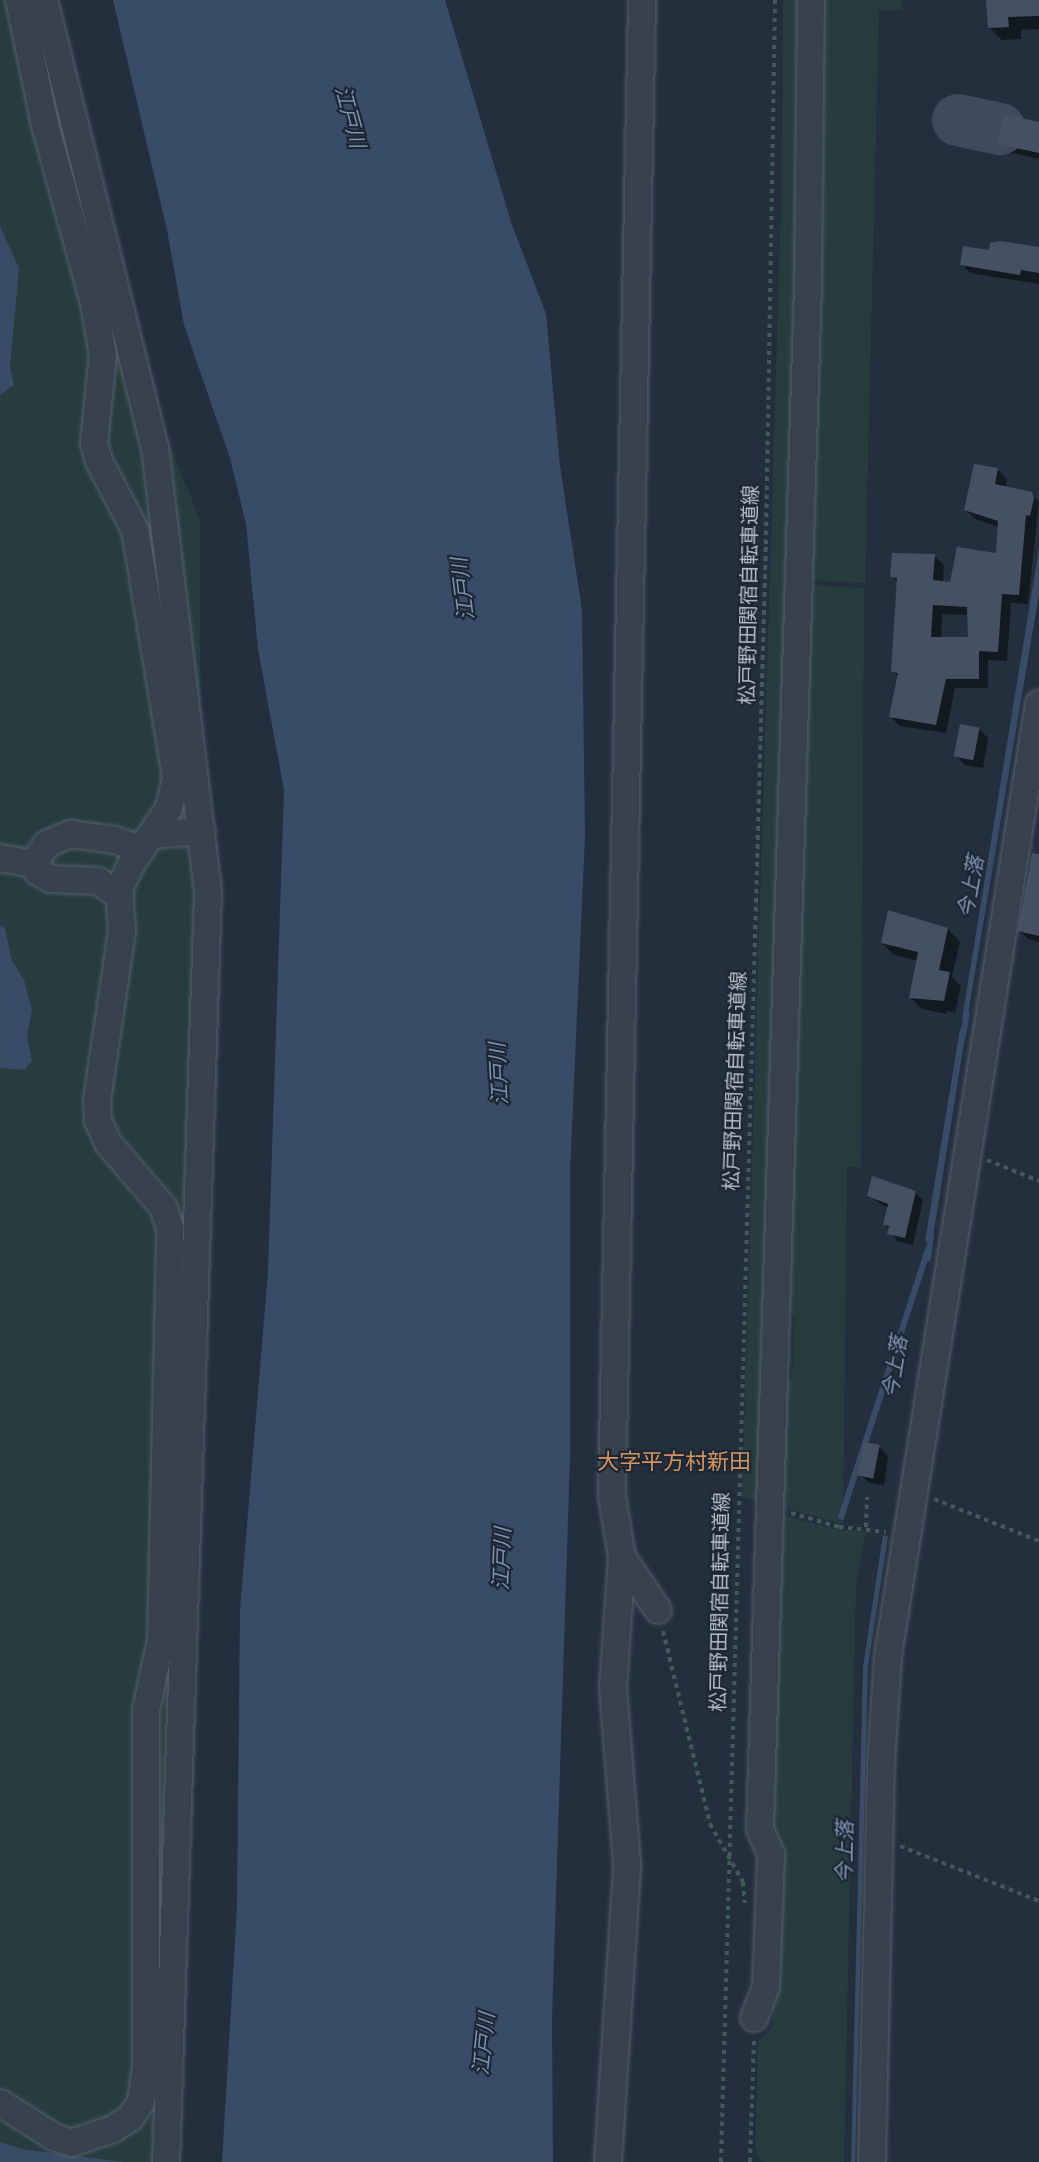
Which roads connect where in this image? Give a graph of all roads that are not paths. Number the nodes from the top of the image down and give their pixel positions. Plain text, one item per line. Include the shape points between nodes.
1 (19, 0) edge
2 (44, 0) edge
3 (642, 0) edge
4 (811, 0) edge
5 (1039, 704) edge
6 (202, 831) junction
7 (146, 842) junction
8 (0, 858) edge
9 (38, 865) junction
10 (120, 896) junction
11 (622, 1557) junction
12 (657, 1610) road end
13 (754, 2018) road end
14 (0, 2103) edge
15 (127, 2121) junction
16 (166, 2151) edge
17 (608, 2162) edge
18 (872, 2162) edge

1 - 7 lane via 45,125 100,332 103,355 94,443 99,461 135,530 155,666 165,699 176,777 169,808
2 - 6 lane via 155,447
3 - 11 lane via 612,1496
4 - 13 lane via 807,340 760,1828 771,1854 766,1987
5 - 18 lane via 886,1679
6 - 7 lane
6 - 16 lane via 208,929
7 - 9 lane via 71,834 47,844 37,858
7 - 10 lane via 119,890
8 - 9 lane
9 - 10 lane via 38,872 51,879 98,880
10 - 15 lane via 122,931 98,1121 108,1143 163,1207 171,1238 161,1640 146,1710 146,2067 141,2103
11 - 12 lane
11 - 17 lane via 613,1686 627,1865
14 - 15 lane via 54,2137 71,2143
15 - 16 lane

